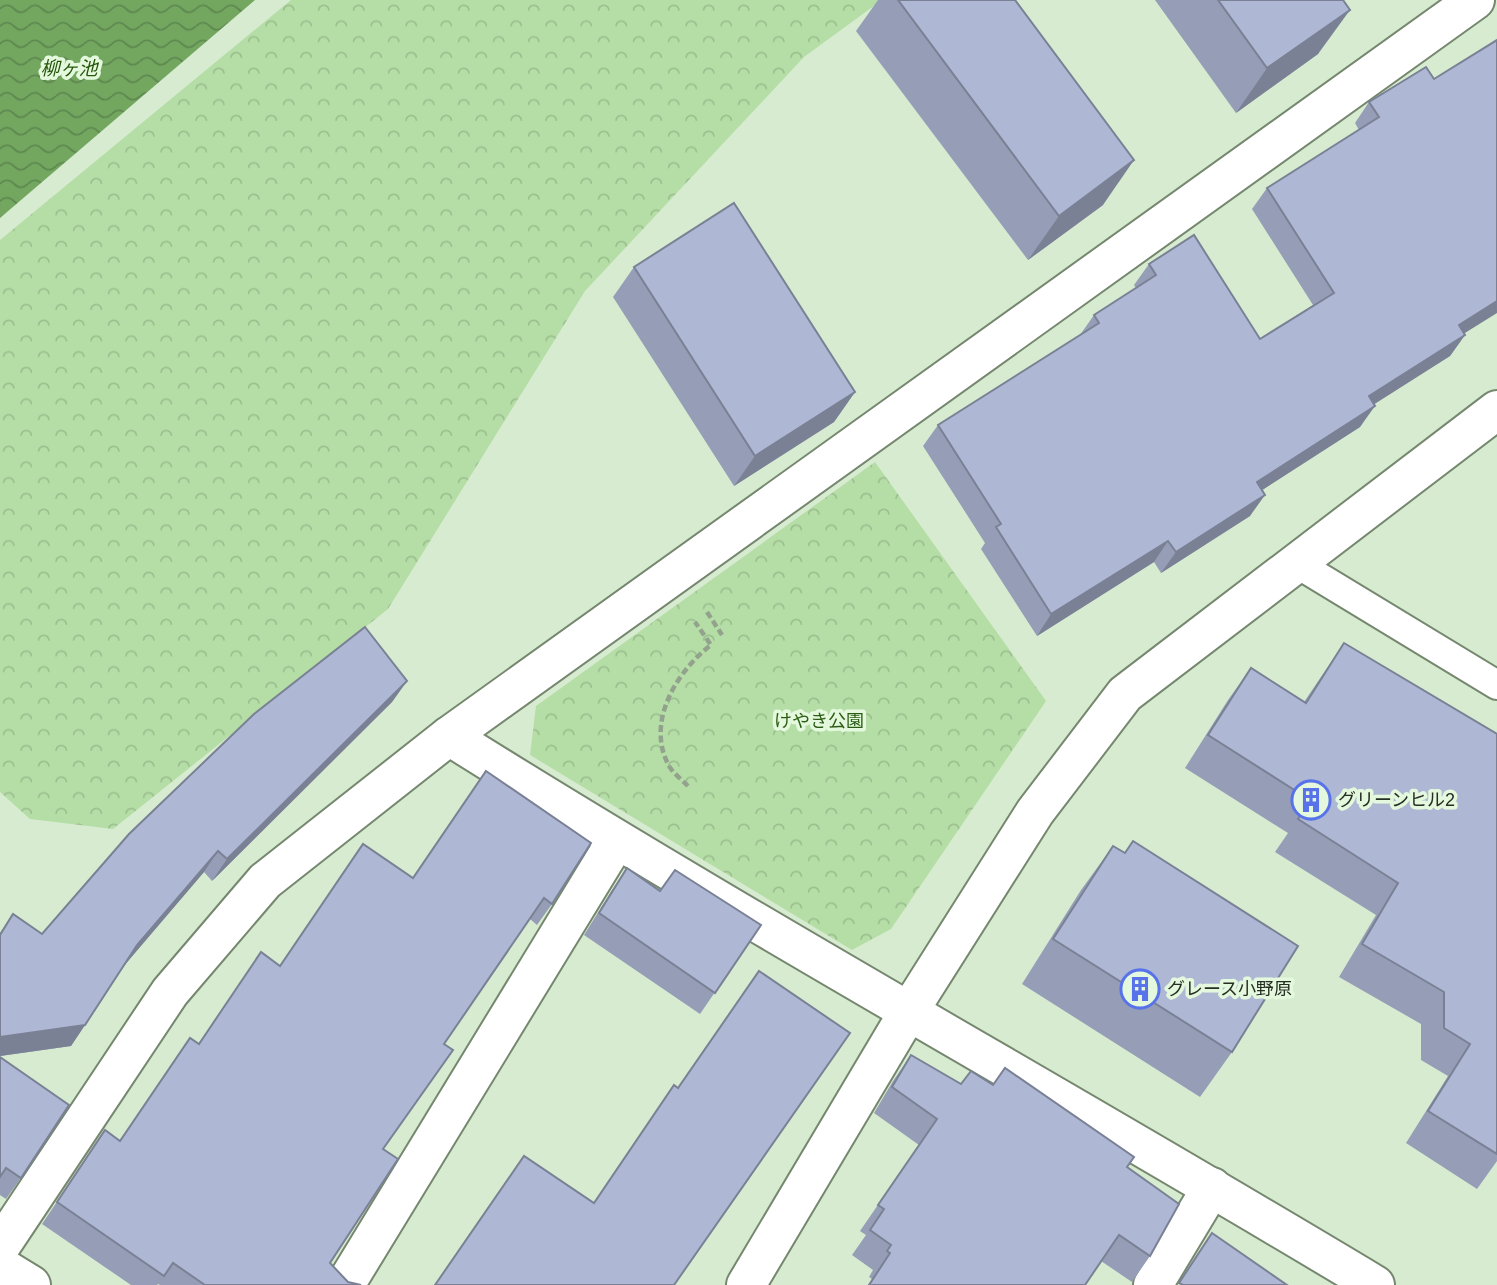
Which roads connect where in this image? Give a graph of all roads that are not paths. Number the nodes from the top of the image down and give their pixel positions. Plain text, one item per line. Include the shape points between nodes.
1 (1475, 0) edge
2 (1497, 410) edge
3 (1296, 563) junction
4 (1497, 685) edge
5 (449, 736) junction
6 (616, 841) junction
7 (909, 1011) junction
8 (1212, 1187) junction
9 (0, 1247) edge
10 (0, 1266) edge
11 (31, 1285) edge
12 (345, 1285) edge
13 (746, 1285) edge
14 (1153, 1285) edge
15 (1375, 1285) edge

1 - 5 street
2 - 3 street
3 - 4 lane
3 - 7 street via 1125,694 1035,812
5 - 6 street
5 - 9 street via 265,881 170,992
6 - 7 street
6 - 12 street
7 - 8 street
7 - 13 street
8 - 14 street
8 - 15 street
10 - 11 street

